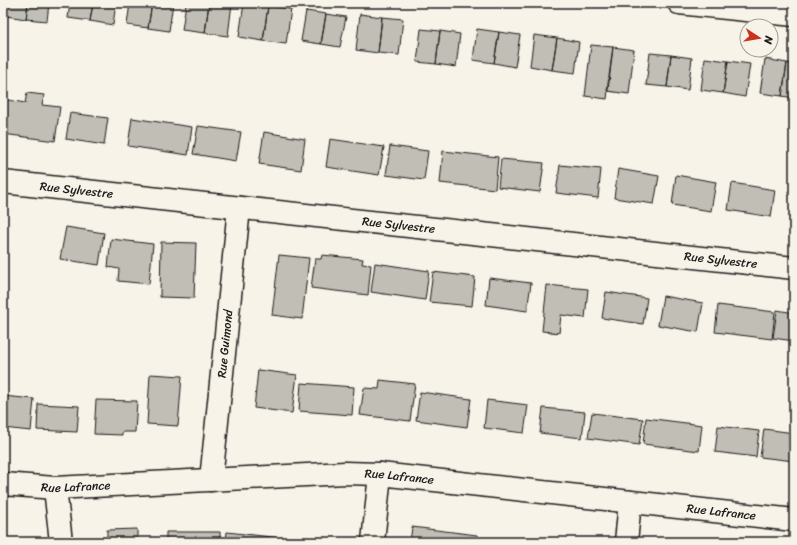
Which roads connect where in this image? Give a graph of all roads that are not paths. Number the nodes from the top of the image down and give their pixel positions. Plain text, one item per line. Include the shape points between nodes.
1 (679, 3) edge
2 (794, 15) edge
3 (3, 182) edge
4 (239, 208) junction
5 (794, 268) edge
6 (380, 474) junction
7 (211, 480) junction
8 (3, 484) edge
9 (55, 488) junction
10 (630, 502) junction
11 (794, 520) edge
12 (61, 542) edge
13 (373, 542) edge
14 (626, 542) edge

1 - 2 street
3 - 4 street, Rue Sylvestre
4 - 5 street, Rue Sylvestre
4 - 7 street, Rue Guimond
6 - 7 street, Rue Lafrance via 344,473
6 - 10 street, Rue Lafrance
6 - 13 street
7 - 9 street, Rue Lafrance
8 - 9 street, Rue Lafrance
9 - 12 street
10 - 11 street, Rue Lafrance
10 - 14 street

